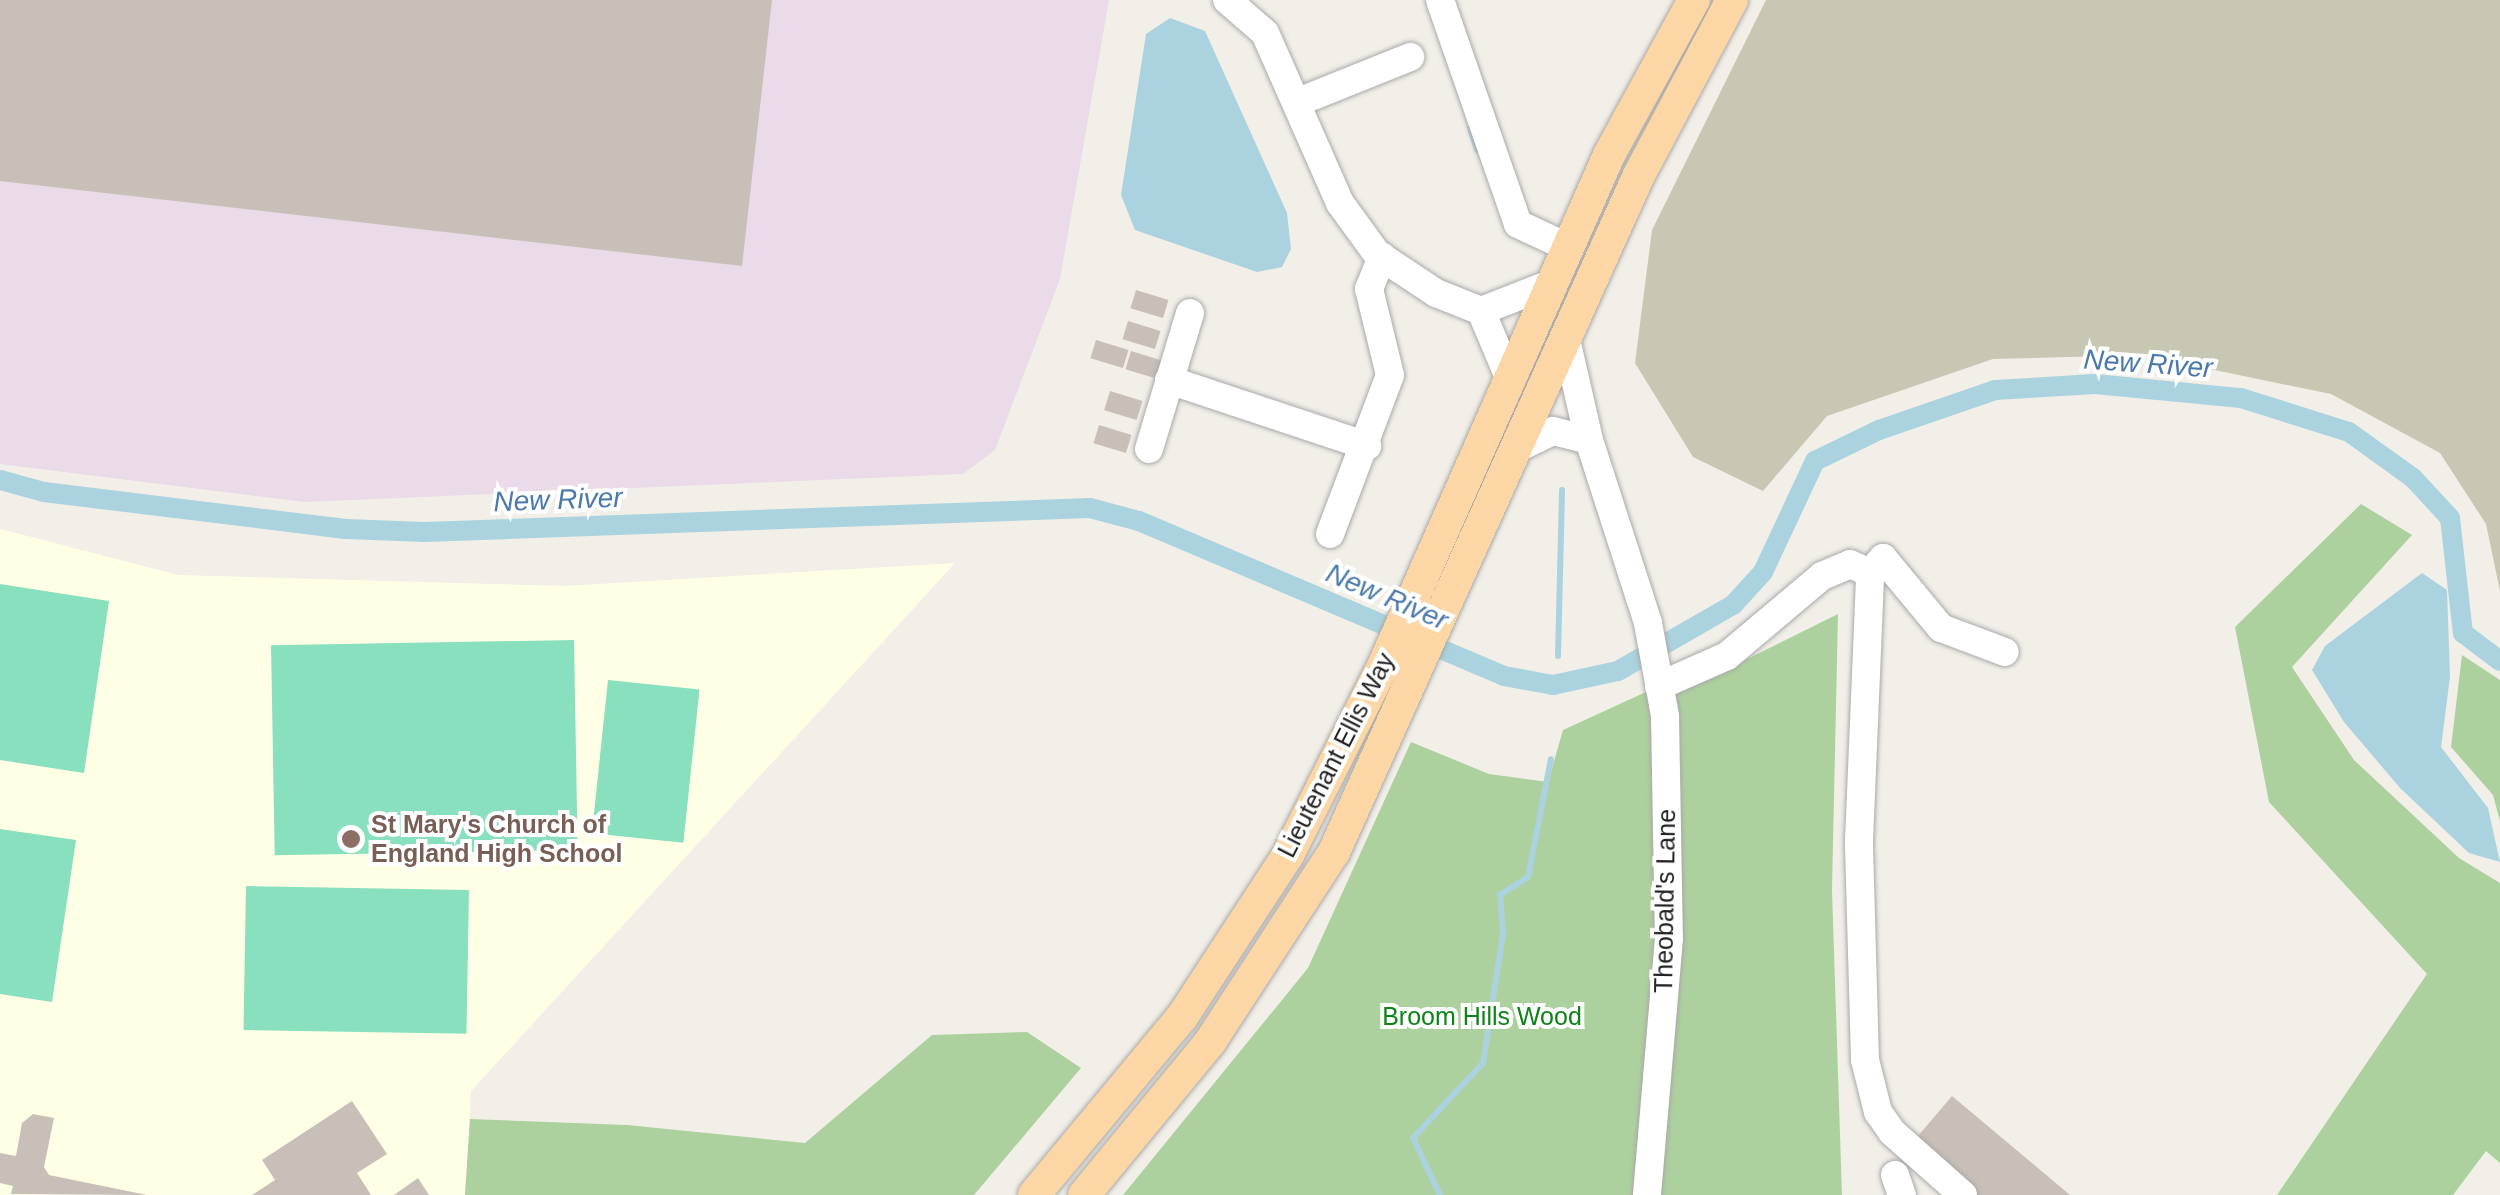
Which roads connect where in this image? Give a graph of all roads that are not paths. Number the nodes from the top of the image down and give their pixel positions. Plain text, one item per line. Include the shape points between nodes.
1 (1227, 0) edge
2 (1440, 0) edge
3 (1694, 0) edge
4 (1732, 0) edge
5 (1410, 56) dead end
6 (1298, 102) junction
7 (1567, 247) junction
8 (1382, 257) junction
9 (1550, 284) junction
10 (1481, 311) junction
11 (1190, 313) dead end
12 (1566, 335) junction
13 (1509, 377) junction
14 (1169, 380) junction
15 (1589, 440) junction
16 (1367, 446) junction
17 (1518, 448) junction
18 (1149, 449) dead end
19 (1330, 534) dead end
20 (1870, 572) junction
21 (2005, 652) dead end
22 (1659, 677) junction
23 (1034, 1195) edge
24 (1084, 1195) edge
25 (1647, 1195) edge
26 (1963, 1195) edge

1 - 6 street via 1266,33
2 - 7 street via 1518,224
3 - 7 main road, Lieutenant Ellis Way
4 - 12 main road, Lieutenant Ellis Way via 1639,175
5 - 6 street
6 - 8 street via 1340,202
7 - 9 main road, Lieutenant Ellis Way
8 - 10 street via 1436,293
8 - 16 street via 1369,288 1390,375
9 - 10 street
9 - 13 main road, Lieutenant Ellis Way
10 - 13 street
11 - 14 street
12 - 15 street
12 - 17 main road, Lieutenant Ellis Way
13 - 23 main road, Lieutenant Ellis Way via 1384,664 1296,839 1170,1033
14 - 16 street
14 - 18 street
15 - 17 street via 1553,431
15 - 22 street, Theobald's Lane
16 - 19 street
17 - 24 main road, Lieutenant Ellis Way via 1334,852 1198,1057
20 - 21 street via 1883,558 1942,628 1966,643
20 - 22 street via 1850,564 1822,576 1727,656
20 - 26 street via 1859,841 1864,1060 1878,1112 1892,1132
22 - 25 street, Theobald's Lane via 1669,938

